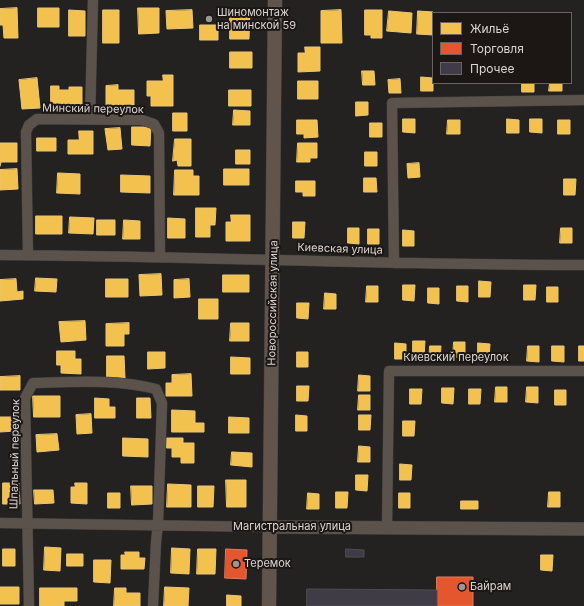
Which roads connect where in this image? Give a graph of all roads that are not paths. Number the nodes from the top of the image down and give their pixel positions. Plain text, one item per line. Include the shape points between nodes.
1 (93, 0) edge
2 (275, 0) edge
3 (584, 100) edge
4 (90, 119) junction
5 (0, 254) edge
6 (28, 255) junction
7 (160, 257) junction
8 (274, 259) junction
9 (394, 263) junction
10 (584, 265) edge
11 (584, 371) edge
12 (26, 522) junction
13 (0, 523) edge
14 (158, 524) junction
15 (270, 527) junction
16 (387, 528) junction
17 (584, 529) edge
18 (29, 606) edge
19 (153, 606) edge
20 (269, 606) edge

1 - 4 street
2 - 8 main road, Новороссийская улица
3 - 9 street via 392,103
4 - 6 street, Минский переулок via 37,119 29,124 26,132
4 - 7 street, Минский переулок via 142,120 154,124 157,129
5 - 6 street, Киевская улица
6 - 7 street, Киевская улица
7 - 8 street, Киевская улица
8 - 9 street, Киевская улица
8 - 15 main road, Новороссийская улица
9 - 10 street, Киевская улица
11 - 16 street, Киевский переулок via 389,371
12 - 13 street, Магистральная улица
12 - 14 street, Магистральная улица
12 - 14 street, Шпальный переулок via 25,398 33,383 92,381 135,384 156,389 162,403
12 - 18 street
14 - 15 street, Магистральная улица
14 - 19 street
15 - 16 street, Магистральная улица
15 - 20 main road, Новороссийская улица
16 - 17 street, Магистральная улица

